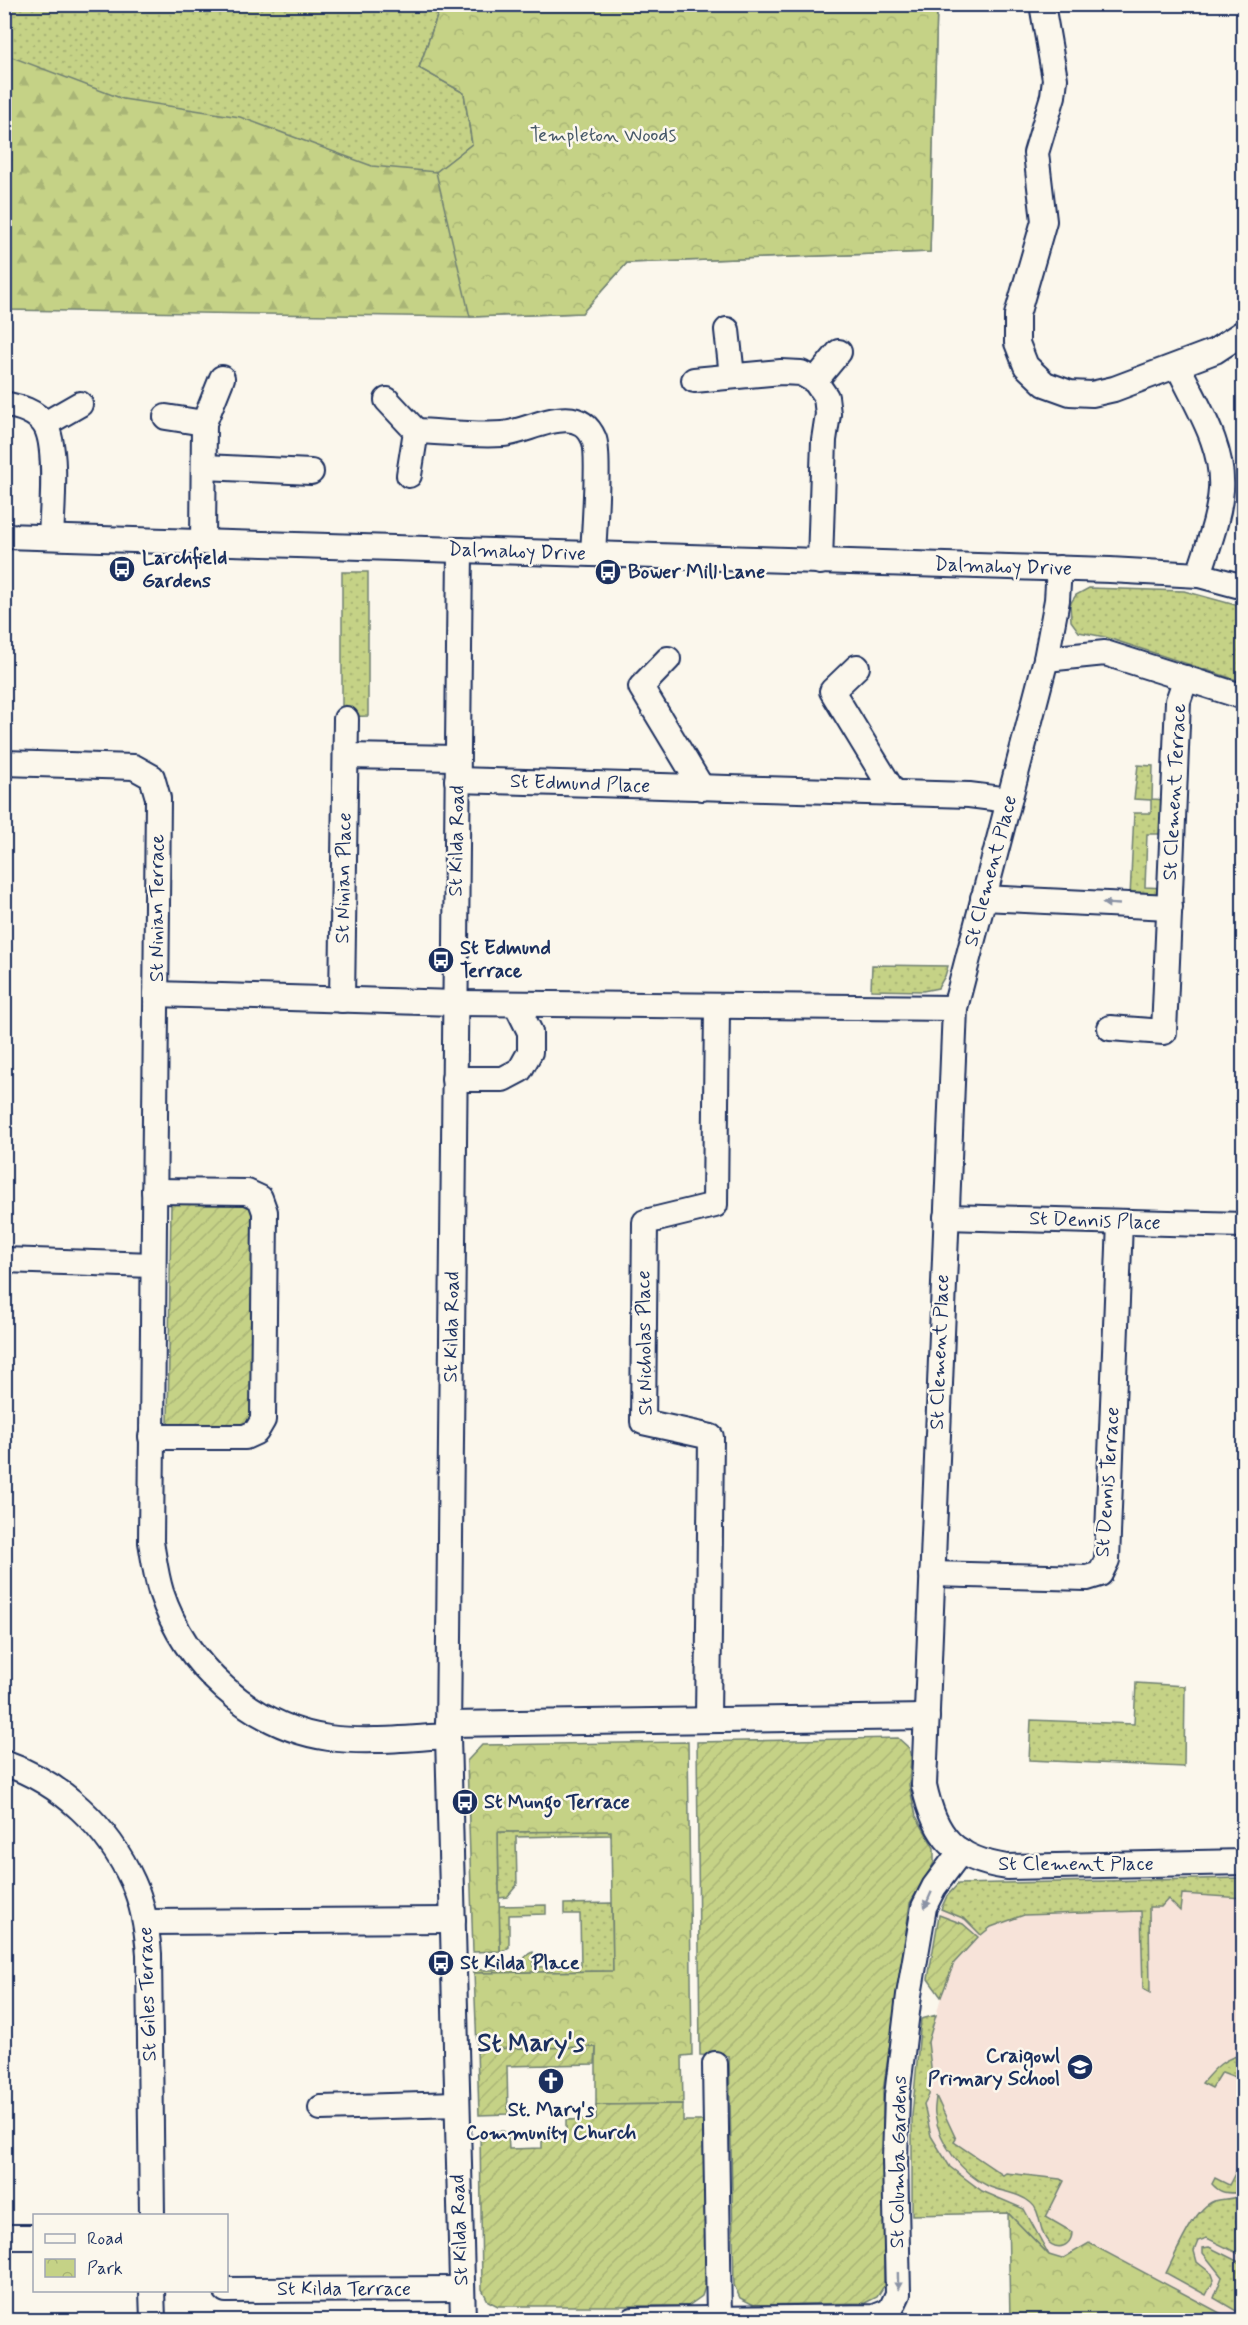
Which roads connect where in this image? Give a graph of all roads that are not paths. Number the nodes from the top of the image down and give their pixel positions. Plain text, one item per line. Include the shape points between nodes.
1 (1042, 4) edge
2 (727, 330) dead end
3 (1244, 332) edge
4 (839, 352) dead end
5 (1178, 366) junction
6 (732, 376) junction
7 (222, 378) dead end
8 (694, 380) dead end
9 (816, 381) junction
10 (387, 400) dead end
11 (4, 404) edge
12 (80, 404) dead end
13 (166, 417) dead end
14 (204, 423) junction
15 (45, 424) junction
16 (416, 431) junction
17 (205, 467) junction
18 (311, 472) dead end
19 (409, 475) dead end
20 (4, 536) edge
21 (51, 537) junction
22 (203, 542) junction
23 (460, 550) junction
24 (593, 554) junction
25 (820, 562) junction
26 (1059, 568) junction
27 (1199, 575) junction
28 (1244, 588) edge
29 (668, 659) dead end
30 (1046, 659) junction
31 (857, 667) dead end
32 (1186, 678) junction
33 (1244, 697) edge
34 (346, 719) dead end
35 (346, 756) junction
36 (4, 763) edge
37 (457, 769) junction
38 (702, 788) junction
39 (894, 793) junction
40 (1010, 800) junction
41 (983, 898) junction
42 (1170, 907) junction
43 (156, 994) junction
44 (342, 1000) junction
45 (455, 1004) junction
46 (516, 1004) junction
47 (717, 1005) junction
48 (955, 1008) junction
49 (1110, 1028) dead end
50 (454, 1079) junction
51 (154, 1191) junction
52 (946, 1217) junction
53 (1120, 1222) junction
54 (1244, 1225) edge
55 (4, 1260) edge
56 (153, 1265) junction
57 (151, 1437) junction
58 (932, 1574) junction
59 (927, 1717) junction
60 (708, 1720) junction
61 (448, 1730) junction
62 (4, 1763) edge
63 (960, 1851) junction
64 (1244, 1862) edge
65 (453, 1920) junction
66 (146, 1922) junction
67 (715, 2064) dead end
68 (457, 2104) junction
69 (321, 2108) dead end
70 (152, 2214) edge
71 (4, 2236) edge
72 (33, 2237) edge
73 (462, 2289) junction
74 (228, 2290) edge
75 (152, 2292) edge
76 (153, 2320) edge
77 (463, 2320) edge
78 (633, 2320) edge
79 (719, 2320) edge

1 - 5 street via 1055,79 1036,153 1044,221 1017,315 1017,343 1026,366 1045,384 1070,393 1114,389
2 - 6 street
3 - 5 street via 1215,351
4 - 9 street
5 - 27 street via 1214,440 1221,466 1221,491
6 - 8 street
6 - 9 street via 801,373
7 - 14 street
9 - 25 street via 826,396 828,414
10 - 16 street
11 - 15 street via 27,408
12 - 15 street
13 - 14 street
14 - 17 street
15 - 21 street via 52,446
16 - 19 street
16 - 24 street via 505,434 568,419 583,425 594,440
17 - 18 street
17 - 22 street
20 - 21 street, Dalmahoy Drive
21 - 22 street, Dalmahoy Drive
22 - 23 street, Dalmahoy Drive
23 - 24 street, Dalmahoy Drive
23 - 37 street, St Kilda Road
24 - 25 street, Dalmahoy Drive
25 - 26 street, Dalmahoy Drive
26 - 27 street, Dalmahoy Drive
26 - 30 street, St Clement Place
27 - 28 street, Dalmahoy Drive
29 - 38 street via 641,687
30 - 32 street via 1105,653
30 - 40 street, St Clement Place
31 - 39 street via 832,691
32 - 33 street
32 - 42 street, St Clement Terrace via 1178,701
34 - 35 street, St Ninian Place
35 - 37 street
35 - 44 street, St Ninian Place
36 - 43 street, St Ninian Terrace via 134,767 152,777 158,798
37 - 38 street, St Edmund Place
37 - 45 street, St Kilda Road
38 - 39 street, St Edmund Place
39 - 40 street, St Edmund Place
40 - 41 street, St Clement Place
42 -> 41 street
41 - 48 street, St Clement Place
42 - 49 street, St Clement Terrace via 1164,1032
43 - 44 street
43 - 51 street, St Ninian Terrace
44 - 45 street
45 - 46 street
45 - 50 street, St Kilda Road
46 - 47 street
46 - 50 street via 530,1032 530,1052 520,1070 503,1079
47 - 48 street
47 - 60 street, St Nicholas Place via 715,1205 645,1222 643,1422 711,1437
48 - 52 street, St Clement Place
50 - 61 street, St Kilda Road
51 - 56 street, St Ninian Terrace
51 - 57 street via 247,1192 260,1198 265,1212 263,1420 256,1432 245,1437
52 - 53 street, St Dennis Place
52 - 58 street, St Clement Place
53 - 54 street, St Dennis Place
53 - 58 street, St Dennis Terrace via 1107,1560 1100,1574 1087,1578
55 - 56 street
56 - 57 street, St Ninian Terrace
57 - 61 street, St Ninian Terrace via 151,1542 161,1591 178,1632 204,1669 237,1699 283,1724 328,1737 372,1740
58 - 59 street, St Clement Place
59 - 60 street
59 - 63 street, St Clement Place via 924,1785 929,1810 941,1834
60 - 61 street
61 - 65 street, St Kilda Road
62 - 66 street, St Giles Terrace via 58,1789 89,1816 114,1847 134,1883
63 - 64 street, St Clement Place via 982,1863 1007,1867
63 -> 79 street, St Columba Gardens via 924,1907 909,1995 897,2096 898,2294 890,2311 875,2317
65 - 66 street
65 - 68 street, St Kilda Road
66 - 70 street, St Giles Terrace via 150,1954
67 - 79 street
68 - 69 street
68 - 73 street, St Kilda Road
71 - 72 street
73 - 74 street, St Kilda Terrace
73 - 77 street, St Kilda Road
75 - 76 street
78 - 79 street, St Columba Gardens

